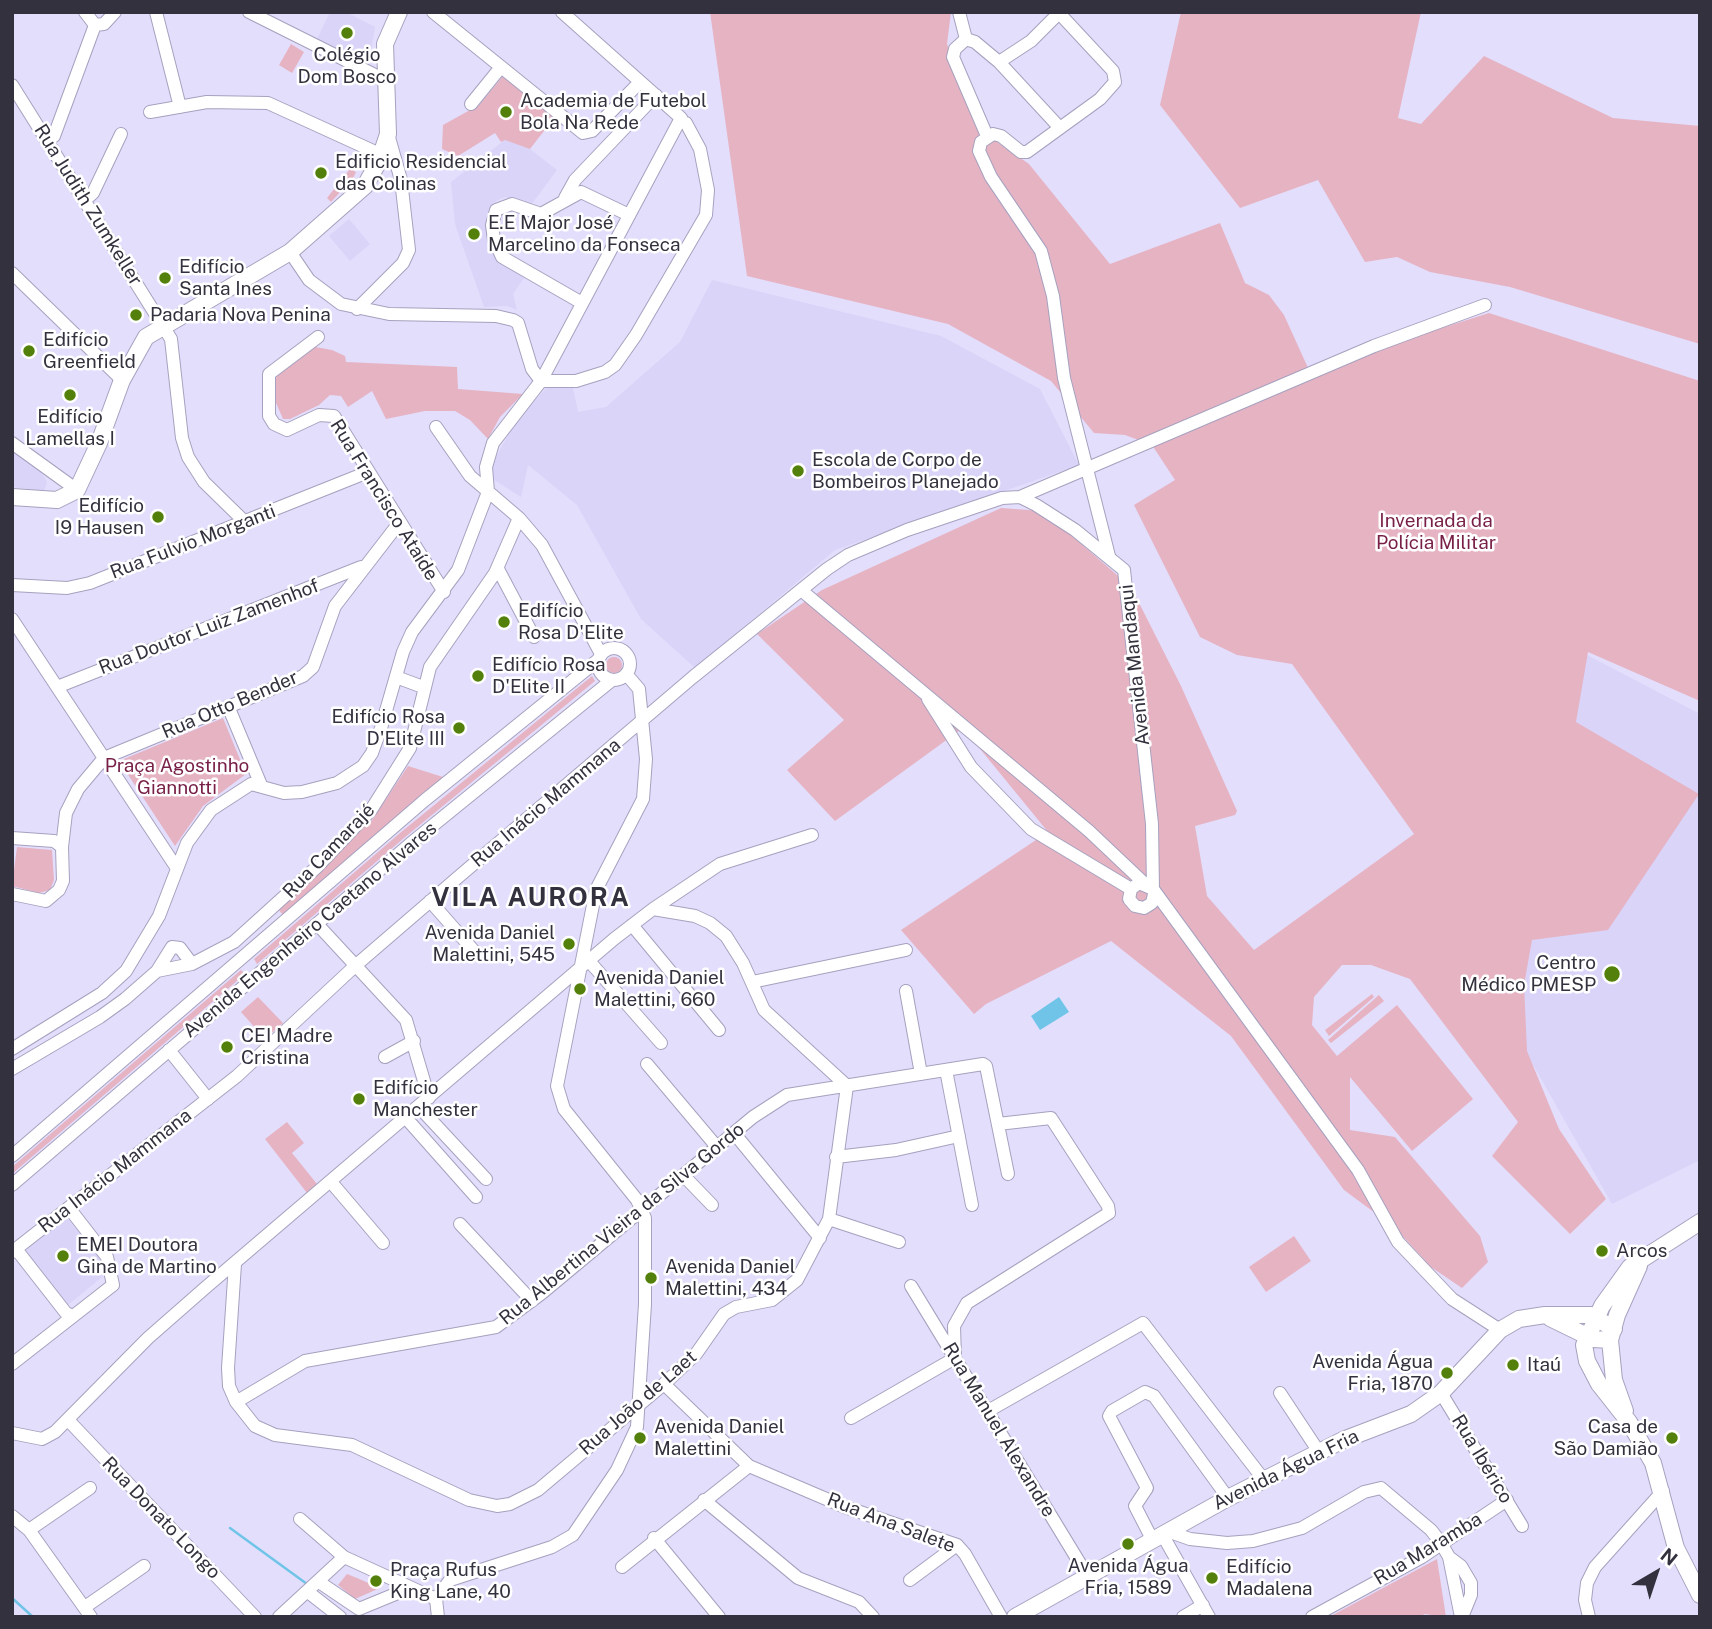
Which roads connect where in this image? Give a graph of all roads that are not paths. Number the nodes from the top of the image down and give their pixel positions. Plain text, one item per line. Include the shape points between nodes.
1 (85, 12) edge
2 (116, 12) edge
3 (156, 12) edge
4 (249, 12) edge
5 (399, 12) edge
6 (433, 12) edge
7 (562, 12) edge
8 (959, 12) edge
9 (1058, 13) edge
10 (95, 25) junction
11 (965, 39) junction
12 (999, 62) junction
13 (501, 67) junction
14 (385, 80) junction
15 (640, 82) junction
16 (12, 85) edge
17 (656, 95) junction
18 (471, 104) dead end
19 (180, 107) junction
20 (150, 113) dead end
21 (683, 120) junction
22 (1060, 128) junction
23 (121, 134) dead end
24 (388, 134) junction
25 (987, 136) junction
26 (48, 140) junction
27 (382, 155) junction
28 (565, 198) junction
29 (85, 200) junction
30 (629, 215) junction
31 (290, 252) junction
32 (12, 273) edge
33 (582, 303) junction
34 (1485, 305) dead end
35 (357, 309) junction
36 (163, 324) junction
37 (318, 337) dead end
38 (122, 380) junction
39 (541, 381) junction
40 (436, 427) dead end
41 (12, 443) edge
42 (1090, 470) junction
43 (368, 472) junction
44 (77, 490) junction
45 (488, 492) junction
46 (12, 497) edge
47 (1020, 497) junction
48 (519, 518) junction
49 (245, 522) junction
50 (399, 523) junction
51 (1109, 556) junction
52 (362, 567) junction
53 (498, 569) junction
54 (12, 585) edge
55 (801, 590) junction
56 (444, 592) junction
57 (12, 619) edge
58 (534, 637) dead end
59 (599, 657) junction
60 (627, 675) junction
61 (396, 677) junction
62 (612, 680) junction
63 (57, 687) junction
64 (423, 687) junction
65 (926, 694) junction
66 (228, 706) junction
67 (642, 721) junction
68 (104, 758) junction
69 (261, 785) junction
70 (812, 835) dead end
71 (12, 838) edge
72 (62, 847) junction
73 (176, 867) junction
74 (1131, 889) junction
75 (1150, 889) junction
76 (12, 894) edge
77 (430, 901) junction
78 (653, 909) junction
79 (317, 924) junction
80 (632, 925) junction
81 (906, 950) dead end
82 (474, 951) dead end
83 (241, 958) junction
84 (192, 964) junction
85 (355, 966) junction
86 (584, 966) junction
87 (156, 971) junction
88 (257, 976) junction
89 (752, 982) junction
90 (906, 992) dead end
91 (719, 1030) dead end
92 (414, 1041) junction
93 (661, 1043) dead end
94 (12, 1049) edge
95 (169, 1050) junction
96 (385, 1057) dead end
97 (647, 1064) dead end
98 (12, 1069) edge
99 (946, 1070) junction
100 (921, 1074) junction
101 (847, 1086) junction
102 (208, 1098) junction
103 (424, 1102) junction
104 (406, 1118) junction
105 (998, 1124) junction
106 (734, 1132) junction
107 (958, 1136) junction
108 (717, 1147) junction
109 (12, 1156) edge
110 (836, 1157) junction
111 (1008, 1174) dead end
112 (683, 1175) junction
113 (486, 1180) dead end
114 (331, 1182) junction
115 (12, 1185) edge
116 (476, 1197) dead end
117 (972, 1205) dead end
118 (711, 1206) dead end
119 (69, 1208) junction
120 (642, 1210) junction
121 (828, 1219) junction
122 (1700, 1222) edge
123 (460, 1223) dead end
124 (820, 1238) junction
125 (383, 1242) dead end
126 (899, 1242) dead end
127 (14, 1251) edge
128 (1647, 1256) junction
129 (235, 1264) junction
130 (911, 1286) dead end
131 (532, 1301) junction
132 (1545, 1315) junction
133 (73, 1316) junction
134 (1596, 1317) junction
135 (1562, 1323) junction
136 (1500, 1330) junction
137 (1612, 1334) junction
138 (1587, 1337) junction
139 (955, 1358) junction
140 (1587, 1361) junction
141 (12, 1364) edge
142 (664, 1384) junction
143 (1280, 1393) dead end
144 (1441, 1393) junction
145 (236, 1402) junction
146 (639, 1404) junction
147 (988, 1411) junction
148 (851, 1418) dead end
149 (68, 1420) junction
150 (1629, 1422) junction
151 (12, 1433) edge
152 (1319, 1452) junction
153 (749, 1466) junction
154 (1264, 1480) junction
155 (90, 1488) dead end
156 (1662, 1491) junction
157 (1228, 1498) junction
158 (704, 1500) junction
159 (1507, 1500) junction
160 (12, 1516) edge
161 (300, 1519) dead end
162 (1522, 1526) dead end
163 (29, 1530) junction
164 (1161, 1535) junction
165 (654, 1538) junction
166 (1441, 1544) junction
167 (957, 1545) junction
168 (344, 1557) junction
169 (144, 1566) dead end
170 (622, 1567) dead end
171 (1087, 1575) junction
172 (910, 1580) dead end
173 (313, 1587) junction
174 (410, 1588) junction
175 (1700, 1595) edge
176 (436, 1599) junction
177 (1206, 1611) edge
178 (88, 1612) edge
179 (251, 1612) edge
180 (235, 1617) edge
181 (279, 1617) edge
182 (340, 1617) edge
183 (438, 1617) edge
184 (719, 1617) edge
185 (873, 1617) edge
186 (1001, 1617) edge
187 (1015, 1617) edge
188 (1183, 1617) edge
189 (1312, 1617) edge
190 (1462, 1617) edge
191 (1589, 1617) edge

1 - 10 street
2 - 10 street via 104,24
3 - 19 street
4 - 14 street
5 - 14 main road via 385,44
6 - 13 street
7 - 15 street
8 - 11 street
9 - 12 street via 1031,41
9 - 22 street via 1116,78 1100,99
10 - 26 street via 54,136
11 - 12 street
11 - 25 street via 953,57
12 - 22 street
13 - 15 street via 583,133 592,131
13 - 18 street
14 - 24 main road
15 - 17 street
16 - 26 street, Rua Judith Zumkeller
17 - 21 street
17 - 28 street via 575,180
19 - 20 street
19 - 27 street via 207,102 268,103
21 - 30 street
21 - 39 street via 699,144 708,190 706,215 615,365 576,381
22 - 25 street via 1027,152 1001,135
23 - 29 street via 93,193
24 - 27 main road
24 - 35 street via 401,180 409,250 403,263
25 - 42 street via 981,142 981,158 1041,251 1053,296 1064,378
26 - 29 street, Rua Judith Zumkeller
27 - 31 main road via 354,198
28 - 30 street via 581,192
28 - 33 street via 541,214 512,204 499,206 493,217 494,240 506,261
29 - 36 street, Rua Judith Zumkeller
30 - 33 street
31 - 35 street via 320,290
31 - 36 main road
32 - 38 street
33 - 39 street
34 - 42 street via 1374,346
35 - 39 street via 507,317 518,323
36 - 38 main road via 146,337
36 - 49 street, Rua Judith Zumkeller via 174,347 178,411 188,457 204,482
37 - 43 street, Rua Francisco Ataíde via 269,374 269,416 274,424 288,429 319,415 334,416
38 - 44 main road
39 - 45 street via 494,443 486,467
40 - 45 street via 470,477
41 - 44 street
42 - 47 street
42 - 51 street
43 - 49 street, Rua Fulvio Morganti
43 - 50 street, Rua Francisco Ataíde
44 - 46 main road via 57,500
45 - 48 street
45 - 56 street via 468,549
47 - 51 street, Avenida Mandaqui
47 - 55 street via 1002,498 872,545 837,562
48 - 53 street, Rua Camarajé
48 - 59 street via 542,545
49 - 54 street, Rua Fulvio Morganti via 90,583 67,588
50 - 52 street, Rua Otto Bender
50 - 56 street, Rua Francisco Ataíde
51 - 75 street, Avenida Mandaqui via 1124,570 1152,824
52 - 63 street, Rua Doutor Luiz Zamenhof
52 - 66 street, Rua Otto Bender via 335,606 313,667 303,676
53 - 58 street
53 - 64 street, Rua Camarajé via 429,667
55 - 65 street
55 - 67 street, Rua Inácio Mammana
56 - 61 street via 412,632
57 - 63 street
59 - 60 street via 613,647 623,650 631,661
59 - 62 street via 601,673
59 - 83 street, Avenida Engenheiro Caetano Alvares
60 - 62 street
60 - 67 street via 639,687
61 - 64 street
61 - 69 street via 372,753 351,776 302,792 284,793
62 - 79 street, Avenida Engenheiro Caetano Alvares via 488,778
63 - 68 street
64 - 84 street, Rua Camarajé via 410,748 371,810 318,866 234,942
65 - 74 street via 934,714 971,767 1031,829
65 - 75 street via 1089,831
66 - 68 street, Rua Otto Bender
66 - 69 street
67 - 77 street, Rua Inácio Mammana
67 - 86 street via 646,759 643,799 596,890
68 - 72 street via 66,813
68 - 73 street
69 - 73 street via 235,792 211,810
70 - 78 street via 720,864
71 - 72 street via 56,841
72 - 76 street via 63,881 53,898 39,901
73 - 94 street via 159,916 126,971 102,993
74 - 75 street
74 - 75 street via 1129,899 1139,908 1149,906
75 - 136 street via 1358,1170 1398,1242 1452,1299
77 - 82 street
77 - 85 street, Rua Inácio Mammana
78 - 80 street
78 - 89 street via 710,923 726,936
79 - 85 street
79 - 88 street, Avenida Engenheiro Caetano Alvares
80 - 86 street
80 - 91 street
81 - 89 street
83 - 88 street
83 - 109 street, Avenida Engenheiro Caetano Alvares
84 - 87 street, Rua Camarajé
84 - 87 street via 174,946
85 - 92 street via 406,1020
85 - 102 street, Rua Inácio Mammana
86 - 93 street
86 - 103 street
86 - 120 street via 558,1068 559,1098
87 - 98 street via 100,1017
88 - 95 street, Avenida Engenheiro Caetano Alvares
89 - 101 street via 770,1017
90 - 100 street
92 - 96 street
92 - 103 street
95 - 102 street
95 - 115 street, Avenida Engenheiro Caetano Alvares
97 - 108 street
99 - 100 street, Rua Albertina Vieira da Silva Gordo
99 - 105 street, Rua Albertina Vieira da Silva Gordo via 980,1063 986,1066
99 - 107 street
100 - 101 street, Rua Albertina Vieira da Silva Gordo
101 - 106 street, Rua Albertina Vieira da Silva Gordo via 786,1095
101 - 110 street, Rua João de Laet
102 - 119 street, Rua Inácio Mammana
103 - 104 street
103 - 113 street
104 - 114 street
104 - 116 street
105 - 111 street
105 - 139 street via 1046,1117 1054,1121 1110,1211 967,1303 954,1326
106 - 108 street, Rua Albertina Vieira da Silva Gordo
106 - 124 street
107 - 110 street
107 - 117 street
108 - 112 street, Rua Albertina Vieira da Silva Gordo
110 - 121 street, Rua João de Laet
112 - 118 street
112 - 120 street, Rua Albertina Vieira da Silva Gordo
114 - 125 street
114 - 129 street
119 - 127 street, Rua Inácio Mammana
119 - 133 street via 107,1257 114,1282
120 - 131 street, Rua Albertina Vieira da Silva Gordo
120 - 146 street via 647,1240
121 - 124 street, Rua João de Laet
121 - 126 street
122 - 128 main road
123 - 131 street
124 - 142 street, Rua João de Laet via 789,1289 772,1300 730,1309 696,1354
127 - 133 street
128 - 134 main road via 1621,1277
128 - 137 main road via 1629,1284
129 - 145 street, Rua João de Laet via 228,1368
129 - 149 street via 148,1338
130 - 139 street, Rua Manuel Alexandre
131 - 145 street, Rua Albertina Vieira da Silva Gordo via 487,1330 296,1364
132 - 134 main road, Avenida Água Fria
132 - 135 main road
132 - 136 main road, Avenida Água Fria via 1519,1319
133 - 141 street
134 - 137 main road
134 - 138 main road
135 - 138 main road
135 - 140 main road
136 - 144 main road, Avenida Água Fria
137 - 138 main road
137 - 150 main road via 1614,1380
138 - 140 main road
139 - 147 street, Rua Manuel Alexandre
139 - 148 street
140 - 150 main road
142 - 146 street, Rua João de Laet
142 - 153 street
143 - 152 street
144 - 152 main road, Avenida Água Fria via 1411,1414
144 - 159 street, Rua Ibérico
145 - 146 street, Rua João de Laet via 245,1417 266,1432 352,1445 469,1500 497,1506 538,1490
146 - 176 street via 630,1446 572,1535 552,1547 456,1576 444,1584
147 - 154 street via 1143,1323
147 - 171 street, Rua Manuel Alexandre
149 - 151 street via 42,1439
149 - 179 street, Rua Donato Longo
150 - 156 main road via 1653,1463
152 - 154 main road, Avenida Água Fria
153 - 158 street
153 - 167 street, Rua Ana Salete via 845,1507
154 - 157 main road, Avenida Água Fria
155 - 163 street
156 - 175 main road via 1676,1549
156 - 191 street via 1595,1567 1587,1583
157 - 164 main road, Avenida Água Fria
157 - 164 street via 1151,1392 1145,1392 1112,1411 1110,1419 1147,1488 1135,1506
158 - 165 street
158 - 185 street via 798,1578 859,1602
159 - 162 street, Rua Ibérico
159 - 166 street, Rua Maramba
160 - 163 street
161 - 168 street
163 - 178 street
164 - 166 street via 1253,1541 1302,1528 1377,1488 1390,1494
164 - 171 main road, Avenida Água Fria
164 - 177 street
165 - 170 street
165 - 184 street
166 - 189 street, Rua Maramba
166 - 190 street via 1449,1557
167 - 172 street
167 - 186 street, Rua Ana Salete
168 - 173 street
168 - 174 street
169 - 178 street
171 - 187 main road, Avenida Água Fria
173 - 174 street via 359,1609
173 - 181 street
173 - 182 street
174 - 176 street
176 - 183 street
177 - 188 street
179 - 180 street

